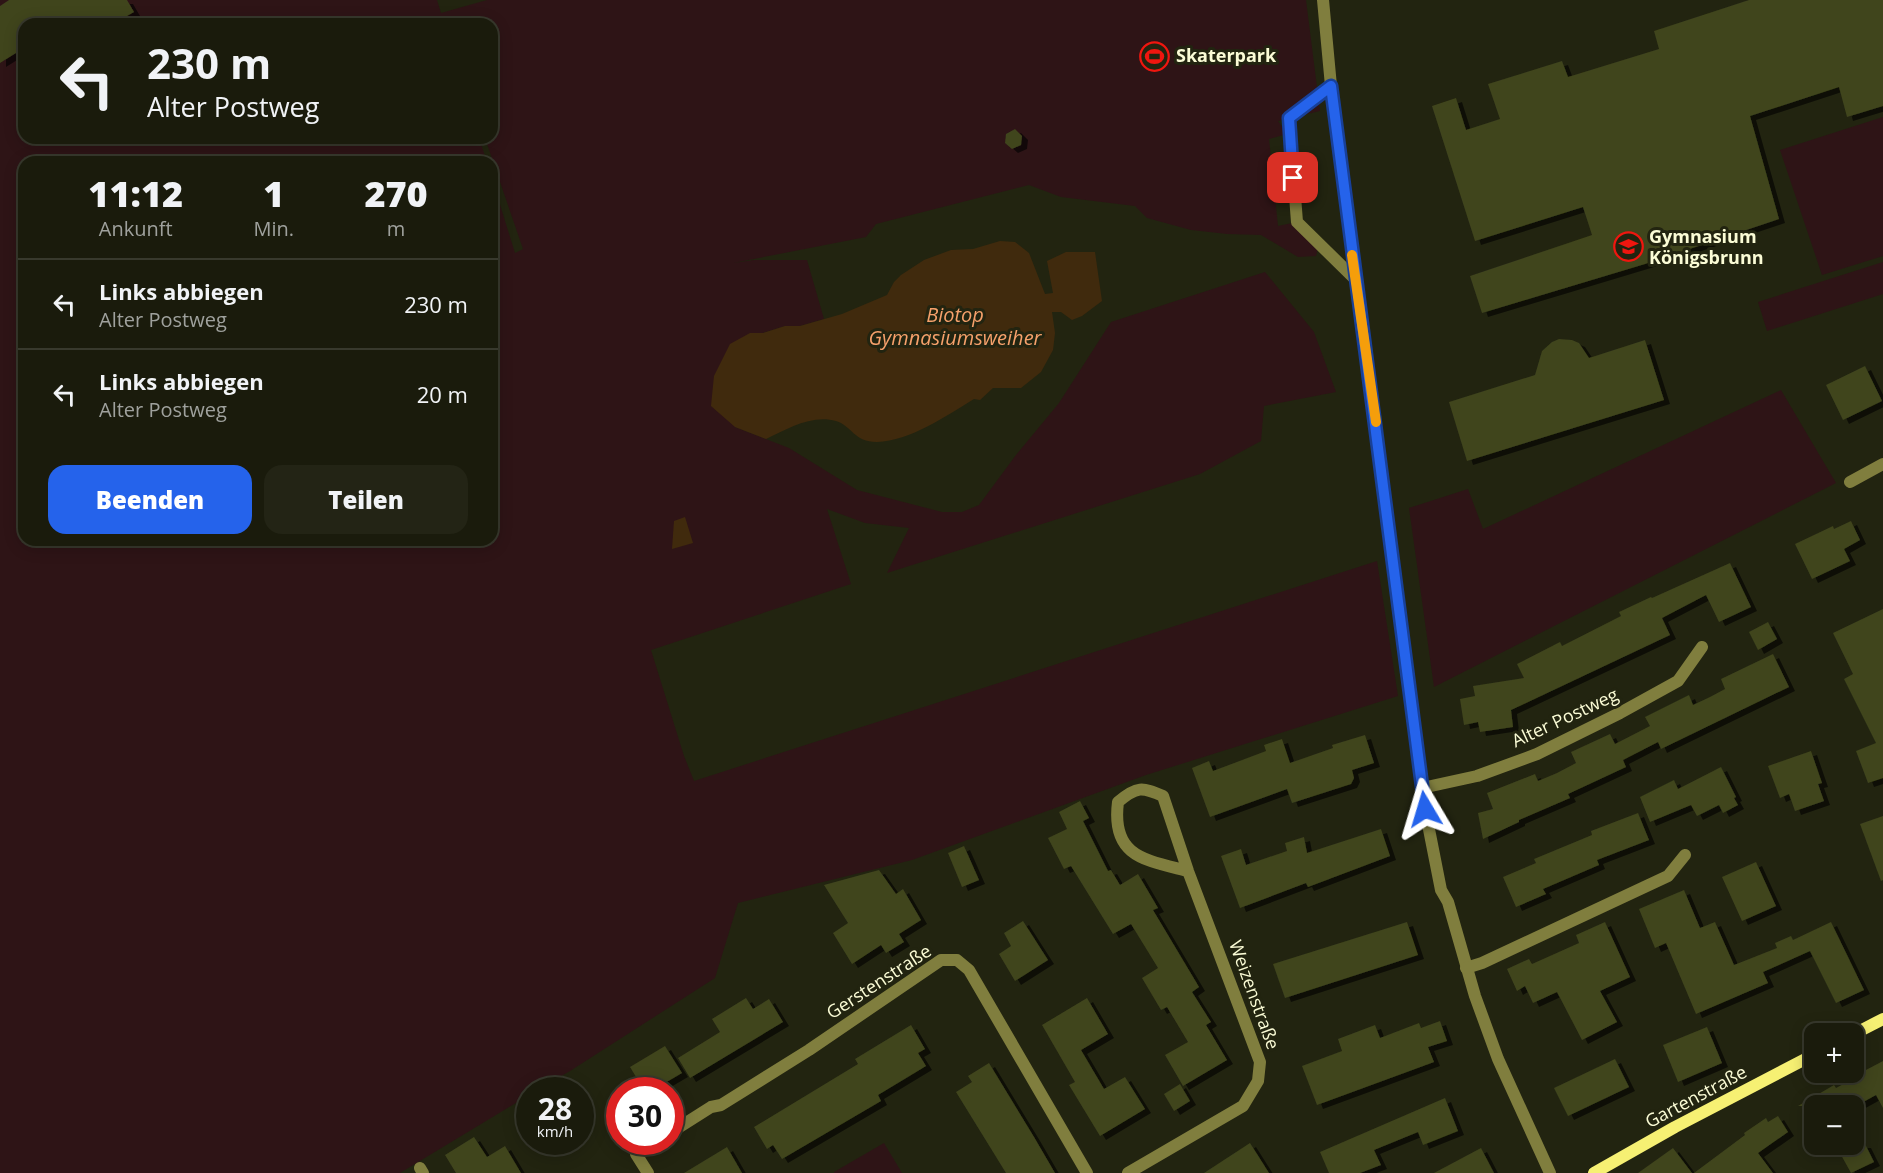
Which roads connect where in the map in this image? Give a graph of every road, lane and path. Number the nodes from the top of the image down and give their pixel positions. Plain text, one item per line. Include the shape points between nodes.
1 (1323, 0) edge
2 (1331, 86) junction
3 (1356, 279) junction
4 (1883, 464) edge
5 (1850, 482) dead end
6 (1702, 647) dead end
7 (1422, 788) junction
8 (1685, 855) dead end
9 (1188, 871) junction
10 (1466, 968) junction
11 (1883, 1019) edge
12 (1864, 1029) edge
13 (1804, 1060) edge
14 (684, 1123) edge
15 (637, 1155) edge
16 (648, 1173) edge
17 (1087, 1173) edge
18 (1128, 1173) edge
19 (1550, 1173) edge
20 (1594, 1173) edge

1 - 2 street
2 - 3 street
2 - 3 street via 1289,118 1297,222
3 - 7 street
4 - 5 street
6 - 7 street, Alter Postweg via 1678,681 1620,713 1537,754 1477,776
7 - 10 street via 1441,890 1448,902
8 - 10 street via 1668,876
9 - 9 street, Weizenstraße via 1163,796 1145,788 1118,802 1120,836 1129,850
9 - 18 street, Weizenstraße via 1260,1062 1258,1081 1243,1106
10 - 19 street via 1498,1059
11 - 12 street
13 - 20 street, Gartenstraße
14 - 17 street, Gerstenstraße via 711,1107 721,1106 941,960 957,960 969,970
15 - 16 street

